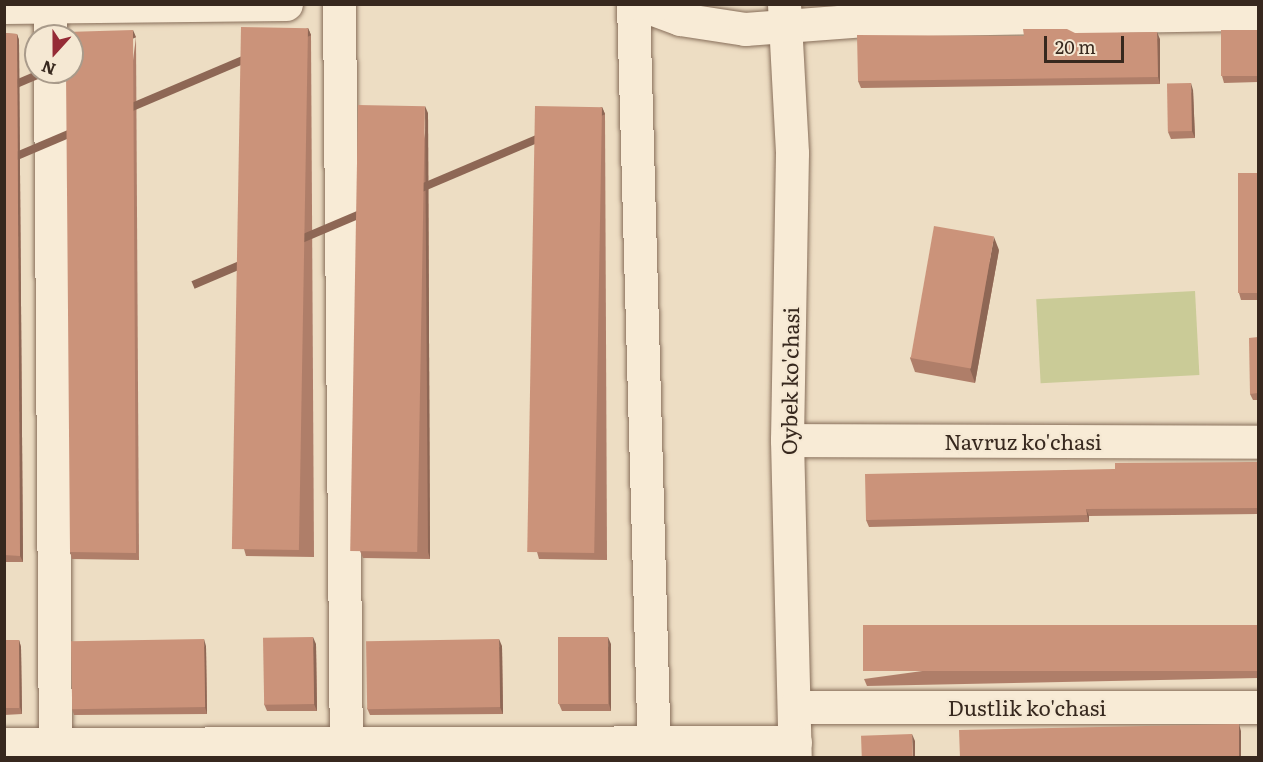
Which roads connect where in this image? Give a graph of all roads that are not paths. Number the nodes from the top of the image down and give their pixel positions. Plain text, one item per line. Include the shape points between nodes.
1 (286, 4) edge
2 (339, 4) edge
3 (633, 4) edge
4 (640, 4) edge
5 (4, 7) edge
6 (1258, 14) edge
7 (50, 16) edge
8 (784, 16) edge
9 (50, 84) edge
10 (787, 440) junction
11 (1258, 442) edge
12 (795, 707) junction
13 (1258, 707) edge
14 (4, 744) edge
15 (654, 748) edge
16 (346, 749) edge
17 (795, 749) edge
18 (55, 751) edge

1 - 7 street
2 - 16 street
3 - 15 street
4 - 8 street via 680,19 745,29
5 - 7 street
6 - 8 street via 865,20
8 - 10 street, Oybek ko'chasi via 792,153
9 - 18 street
10 - 11 street, Navruz ko'chasi
10 - 12 street, Oybek ko'chasi
12 - 13 street, Dustlik ko'chasi
12 - 17 street, Oybek ko'chasi
14 - 18 street
15 - 16 street
15 - 17 street
16 - 18 street

